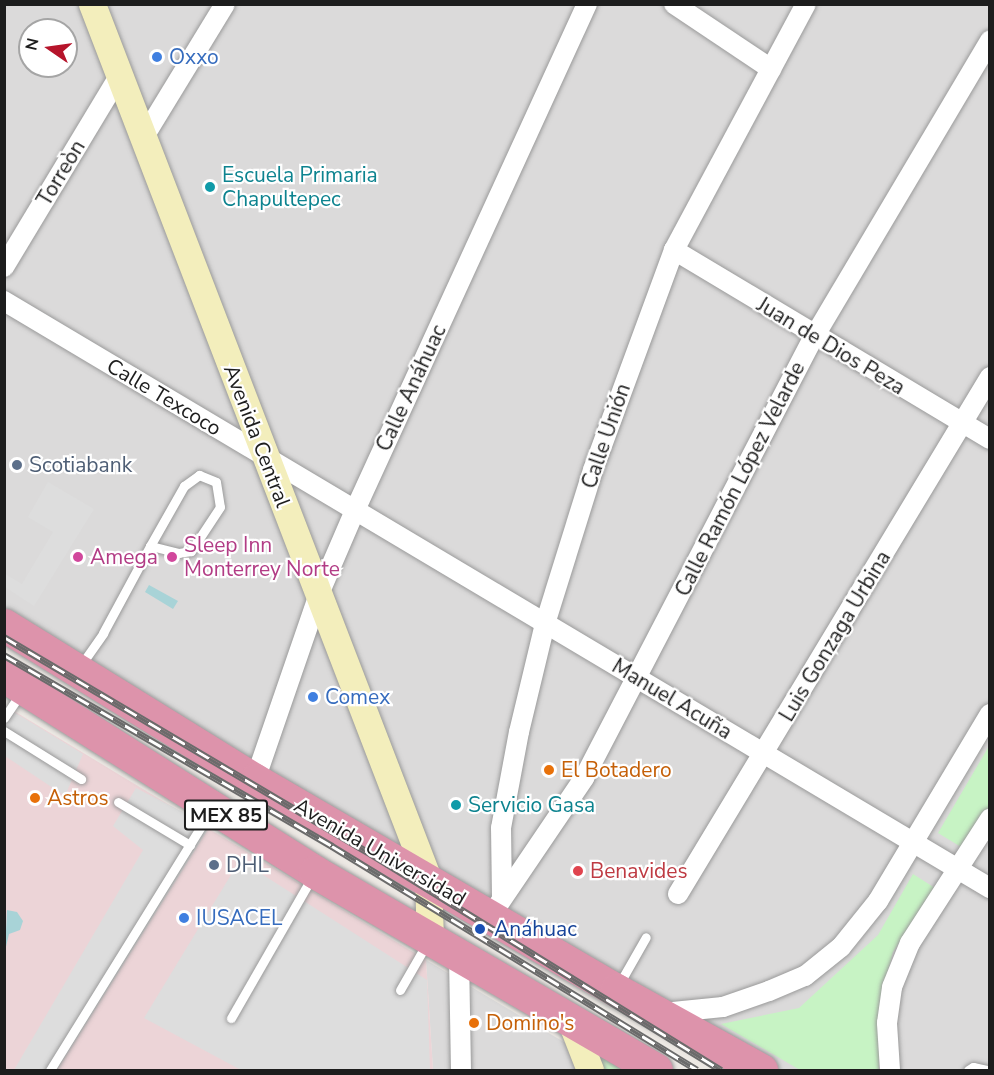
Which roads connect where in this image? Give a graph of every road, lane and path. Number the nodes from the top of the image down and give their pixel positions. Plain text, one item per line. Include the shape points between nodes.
1 (92, 4) edge
2 (225, 4) edge
3 (587, 4) edge
4 (674, 4) edge
5 (806, 4) edge
6 (990, 40) edge
7 (771, 69) junction
8 (118, 78) junction
9 (142, 140) junction
10 (674, 250) junction
11 (4, 267) edge
12 (4, 301) edge
13 (814, 337) junction
14 (990, 376) edge
15 (962, 423) junction
16 (990, 439) edge
17 (265, 457) junction
18 (356, 508) junction
19 (150, 546) junction
20 (320, 594) junction
21 (545, 624) junction
22 (4, 625) edge
23 (77, 670) junction
24 (637, 679) junction
25 (14, 682) edge
26 (990, 714) edge
27 (4, 718) edge
28 (4, 731) edge
29 (763, 753) junction
30 (81, 779) dead end
31 (255, 780) junction
32 (118, 802) dead end
33 (213, 807) junction
34 (990, 819) edge
35 (914, 842) junction
36 (190, 845) junction
37 (959, 869) junction
38 (315, 872) junction
39 (428, 879) junction
40 (990, 888) edge
41 (678, 894) dead end
42 (496, 907) junction
43 (646, 937) dead end
44 (430, 939) junction
45 (459, 956) junction
46 (400, 990) dead end
47 (616, 990) junction
48 (656, 1014) junction
49 (231, 1018) dead end
50 (570, 1019) junction
51 (50, 1071) edge
52 (461, 1071) edge
53 (591, 1071) edge
54 (656, 1071) edge
55 (761, 1071) edge
56 (890, 1071) edge
57 (968, 1071) edge
58 (987, 1071) edge

1 - 8 street, Avenida Central
2 - 9 street
3 - 18 street, Calle Anáhuac
4 - 7 street
5 - 7 street, Calle Unión
6 - 13 street, Calle Ramón López Velarde
7 - 10 street, Calle Unión
8 - 9 street, Avenida Central
8 - 11 street, Torreòn
9 - 17 street, Avenida Central
10 - 13 street, Juan de Dios Peza
10 - 21 street, Calle Unión via 593,470
12 - 17 street, Calle Texcoco
13 - 15 street, Juan de Dios Peza
13 - 24 street, Calle Ramón López Velarde
14 - 15 street, Luis Gonzaga Urbina
15 - 16 street, Juan de Dios Peza
15 - 29 street, Luis Gonzaga Urbina
17 - 18 street, Calle Texcoco
17 - 20 street, Avenida Central
18 - 20 street, Calle Anáhuac
18 - 21 street, Manuel Acuña
19 - 19 lane via 184,486 199,475 216,482 220,507 190,552
19 - 23 lane via 103,633
20 - 31 street, Calle Anáhuac
20 - 39 street, Avenida Central
21 - 24 street, Manuel Acuña
21 - 42 street, Calle Unión via 501,828
22 - 23 highway, Avenida Universidad / MEX 85
23 - 31 highway, Avenida Universidad / MEX 85
24 - 29 street, Manuel Acuña
24 - 42 street, Calle Ramón López Velarde via 584,778
25 - 27 lane
25 - 33 highway, MEX 85
26 - 35 street
28 - 30 lane
29 - 35 street, Manuel Acuña
29 - 41 street, Luis Gonzaga Urbina
31 - 39 highway, Avenida Universidad / MEX 85
32 - 36 lane
33 - 36 lane
33 - 38 highway, MEX 85
34 - 37 street
35 - 37 street, Manuel Acuña
35 - 48 street via 878,901 841,947 805,976 723,1007
36 - 51 lane
37 - 40 street, Manuel Acuña
37 - 56 street via 910,943 892,987 887,1023
38 - 44 highway, MEX 85
38 - 49 lane
39 - 42 highway, Avenida Universidad / MEX 85
39 - 44 street, Avenida Central
42 - 47 highway, Avenida Universidad / MEX 85
43 - 47 lane
44 - 45 highway, MEX 85
44 - 46 lane
45 - 50 highway, MEX 85
45 - 52 street
47 - 48 highway, Avenida Universidad / MEX 85
48 - 55 highway, Avenida Universidad / MEX 85
50 - 53 street
50 - 54 highway, MEX 85
57 - 58 lane via 973,1067

